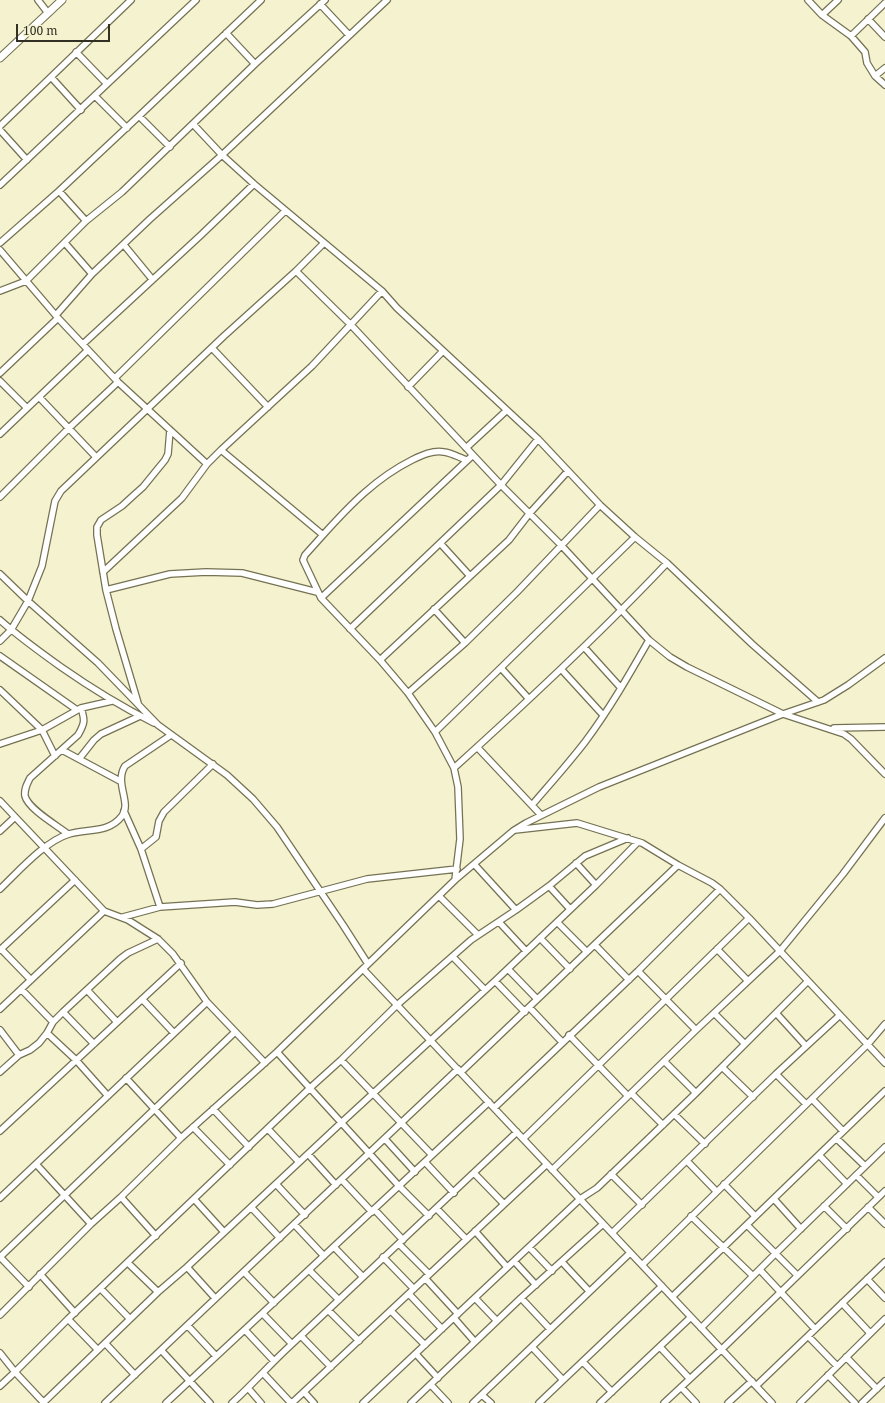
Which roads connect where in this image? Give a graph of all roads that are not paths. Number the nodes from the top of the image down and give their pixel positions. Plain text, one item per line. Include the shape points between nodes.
1 (38, 0) edge
2 (62, 0) edge
3 (131, 0) edge
4 (196, 0) edge
5 (261, 0) edge
6 (387, 0) edge
7 (808, 0) edge
8 (838, 0) edge
9 (322, 2) edge
10 (885, 3) edge
11 (48, 13) junction
12 (822, 15) junction
13 (868, 19) junction
14 (226, 33) junction
15 (349, 35) junction
16 (851, 36) junction
17 (885, 37) edge
18 (76, 52) junction
19 (0, 58) edge
20 (255, 64) junction
21 (885, 68) edge
22 (875, 76) junction
23 (51, 77) junction
24 (107, 84) junction
25 (885, 85) edge
26 (95, 96) junction
27 (81, 110) junction
28 (140, 116) junction
29 (193, 124) junction
30 (0, 126) edge
31 (127, 128) junction
32 (0, 130) edge
33 (170, 147) junction
34 (222, 155) junction
35 (27, 160) junction
36 (254, 184) junction
37 (0, 185) edge
38 (59, 191) junction
39 (285, 211) junction
40 (86, 221) junction
41 (0, 243) edge
42 (65, 243) junction
43 (324, 243) junction
44 (124, 245) junction
45 (0, 250) edge
46 (296, 271) junction
47 (92, 274) junction
48 (152, 279) junction
49 (26, 281) junction
50 (0, 291) edge
51 (382, 291) junction
52 (57, 316) junction
53 (351, 325) junction
54 (83, 344) junction
55 (212, 348) junction
56 (88, 350) junction
57 (443, 351) junction
58 (0, 373) edge
59 (117, 380) junction
60 (0, 381) edge
61 (408, 387) junction
62 (39, 397) junction
63 (268, 407) junction
64 (27, 408) junction
65 (147, 409) junction
66 (506, 410) junction
67 (69, 428) junction
68 (170, 430) junction
69 (0, 434) edge
70 (538, 439) junction
71 (466, 448) junction
72 (221, 450) junction
73 (473, 455) junction
74 (96, 457) junction
75 (467, 460) junction
76 (207, 464) junction
77 (568, 471) junction
78 (501, 485) junction
79 (0, 497) edge
80 (600, 505) junction
81 (530, 514) junction
82 (323, 535) junction
83 (635, 537) junction
84 (440, 543) junction
85 (561, 545) junction
86 (667, 563) junction
87 (103, 572) junction
88 (0, 574) edge
89 (470, 576) junction
90 (592, 580) junction
91 (106, 590) junction
92 (317, 592) junction
93 (321, 598) junction
94 (28, 602) junction
95 (434, 609) junction
96 (621, 611) junction
97 (0, 620) edge
98 (350, 629) junction
99 (11, 630) junction
100 (649, 640) junction
101 (0, 641) edge
102 (465, 643) junction
103 (584, 647) junction
104 (0, 656) edge
105 (885, 658) edge
106 (380, 660) junction
107 (501, 668) junction
108 (561, 669) junction
109 (621, 688) junction
110 (0, 690) edge
111 (408, 693) junction
112 (530, 699) junction
113 (112, 701) junction
114 (818, 702) junction
115 (139, 704) junction
116 (79, 709) junction
117 (783, 714) junction
118 (603, 715) junction
119 (140, 716) junction
120 (158, 725) junction
121 (885, 727) edge
122 (828, 728) junction
123 (42, 730) junction
124 (435, 732) junction
125 (170, 735) junction
126 (0, 744) edge
127 (477, 747) junction
128 (62, 750) junction
129 (54, 756) junction
130 (79, 759) junction
131 (212, 764) junction
132 (454, 768) junction
133 (885, 774) edge
134 (120, 781) junction
135 (0, 801) edge
136 (532, 805) junction
137 (124, 811) junction
138 (541, 815) junction
139 (15, 817) junction
140 (885, 818) edge
141 (0, 830) edge
142 (513, 831) junction
143 (68, 834) junction
144 (628, 838) junction
145 (638, 842) junction
146 (44, 848) junction
147 (141, 849) junction
148 (576, 863) junction
149 (474, 864) junction
150 (678, 865) junction
151 (457, 869) junction
152 (75, 880) junction
153 (455, 880) junction
154 (596, 885) junction
155 (549, 886) junction
156 (0, 889) edge
157 (720, 889) junction
158 (320, 891) junction
159 (439, 896) junction
160 (160, 907) junction
161 (570, 909) junction
162 (516, 910) junction
163 (104, 911) junction
164 (122, 917) junction
165 (749, 918) junction
166 (499, 922) junction
167 (557, 922) junction
168 (478, 935) junction
169 (158, 938) junction
170 (540, 938) junction
171 (595, 945) junction
172 (0, 949) edge
173 (717, 950) junction
174 (526, 951) junction
175 (780, 951) junction
176 (587, 952) junction
177 (453, 957) junction
178 (181, 964) junction
179 (368, 964) junction
180 (363, 969) junction
181 (508, 969) junction
182 (570, 969) junction
183 (638, 971) junction
184 (31, 980) junction
185 (628, 980) junction
186 (495, 981) junction
187 (748, 981) junction
188 (808, 981) junction
189 (21, 989) junction
190 (87, 990) junction
191 (485, 990) junction
192 (142, 999) junction
193 (538, 999) junction
194 (666, 999) junction
195 (207, 1002) junction
196 (398, 1005) junction
197 (529, 1007) junction
198 (0, 1009) edge
199 (63, 1012) junction
200 (525, 1012) junction
201 (714, 1013) junction
202 (776, 1013) junction
203 (840, 1015) junction
204 (53, 1022) junction
205 (117, 1022) junction
206 (885, 1024) edge
207 (0, 1030) edge
208 (696, 1030) junction
209 (235, 1032) junction
210 (47, 1033) junction
211 (174, 1033) junction
212 (569, 1035) junction
213 (430, 1040) junction
214 (562, 1042) junction
215 (94, 1044) junction
216 (745, 1044) junction
217 (868, 1044) junction
218 (806, 1046) junction
219 (277, 1052) junction
220 (19, 1055) junction
221 (76, 1060) junction
222 (342, 1060) junction
223 (664, 1061) junction
224 (264, 1063) junction
225 (885, 1063) edge
226 (598, 1065) junction
227 (722, 1067) junction
228 (460, 1071) junction
229 (0, 1072) edge
230 (776, 1074) junction
231 (126, 1078) junction
232 (310, 1088) junction
233 (885, 1090) edge
234 (374, 1093) junction
235 (696, 1093) junction
236 (630, 1095) junction
237 (108, 1096) junction
238 (752, 1097) junction
239 (812, 1099) junction
240 (489, 1102) junction
241 (806, 1104) junction
242 (494, 1108) junction
243 (154, 1109) junction
244 (213, 1109) junction
245 (674, 1114) junction
246 (402, 1122) junction
247 (341, 1123) junction
248 (663, 1125) junction
249 (193, 1127) junction
250 (268, 1129) junction
251 (0, 1131) edge
252 (843, 1131) junction
253 (517, 1132) junction
254 (181, 1138) junction
255 (836, 1138) junction
256 (384, 1139) junction
257 (523, 1139) junction
258 (705, 1144) junction
259 (249, 1147) junction
260 (884, 1149) edge
261 (369, 1153) junction
262 (308, 1154) junction
263 (432, 1155) junction
264 (819, 1156) junction
265 (299, 1162) junction
266 (425, 1162) junction
267 (687, 1162) junction
268 (36, 1164) junction
269 (547, 1164) junction
270 (230, 1165) junction
271 (865, 1166) junction
272 (552, 1170) junction
273 (415, 1172) junction
274 (474, 1173) junction
275 (610, 1174) junction
276 (856, 1175) junction
277 (342, 1180) junction
278 (276, 1184) junction
279 (724, 1184) junction
280 (847, 1184) junction
281 (336, 1186) junction
282 (399, 1186) junction
283 (885, 1191) edge
284 (716, 1192) junction
285 (454, 1193) junction
286 (65, 1196) junction
287 (121, 1197) junction
288 (878, 1197) junction
289 (0, 1198) edge
290 (194, 1199) junction
291 (580, 1199) junction
292 (774, 1199) junction
293 (504, 1204) junction
294 (642, 1205) junction
295 (824, 1206) junction
296 (251, 1207) junction
297 (868, 1207) junction
298 (437, 1209) junction
299 (373, 1211) junction
300 (305, 1215) junction
301 (429, 1216) junction
302 (691, 1216) junction
303 (755, 1216) junction
304 (91, 1224) junction
305 (294, 1224) junction
306 (603, 1224) junction
307 (747, 1224) junction
308 (885, 1224) edge
309 (801, 1229) junction
310 (847, 1229) junction
311 (475, 1231) junction
312 (224, 1232) junction
313 (612, 1233) junction
314 (156, 1236) junction
315 (280, 1238) junction
316 (466, 1239) junction
317 (401, 1242) junction
318 (334, 1247) junction
319 (529, 1247) junction
320 (724, 1248) junction
321 (630, 1253) junction
322 (776, 1253) junction
323 (324, 1256) junction
324 (0, 1257) edge
325 (383, 1257) junction
326 (514, 1260) junction
327 (562, 1262) junction
328 (885, 1262) edge
329 (128, 1263) junction
330 (642, 1265) junction
331 (187, 1267) junction
332 (507, 1267) junction
333 (760, 1270) junction
334 (310, 1271) junction
335 (552, 1271) junction
336 (244, 1272) junction
337 (40, 1274) junction
338 (798, 1275) junction
339 (427, 1276) junction
340 (753, 1276) junction
341 (363, 1277) junction
342 (867, 1279) junction
343 (536, 1285) junction
344 (29, 1286) junction
345 (662, 1286) junction
346 (101, 1289) junction
347 (414, 1289) junction
348 (589, 1291) junction
349 (158, 1292) junction
350 (781, 1292) junction
351 (408, 1294) junction
352 (672, 1297) junction
353 (216, 1298) junction
354 (475, 1298) junction
355 (521, 1298) junction
356 (885, 1298) edge
357 (339, 1300) junction
358 (274, 1303) junction
359 (842, 1303) junction
360 (328, 1310) junction
361 (391, 1311) junction
362 (75, 1313) junction
363 (263, 1314) junction
364 (0, 1315) edge
365 (456, 1316) junction
366 (691, 1317) junction
367 (68, 1319) junction
368 (130, 1319) junction
369 (885, 1319) edge
370 (497, 1321) junction
371 (188, 1326) junction
372 (702, 1328) junction
373 (442, 1329) junction
374 (550, 1329) junction
375 (815, 1329) junction
376 (245, 1330) junction
377 (870, 1333) junction
378 (301, 1336) junction
379 (808, 1336) junction
380 (359, 1340) junction
381 (475, 1342) junction
382 (104, 1343) junction
383 (292, 1344) junction
384 (425, 1345) junction
385 (532, 1347) junction
386 (660, 1347) junction
387 (722, 1349) junction
388 (98, 1350) junction
389 (161, 1350) junction
390 (0, 1353) edge
391 (416, 1354) junction
392 (216, 1356) junction
393 (846, 1358) junction
394 (274, 1361) junction
395 (583, 1362) junction
396 (837, 1366) junction
397 (331, 1367) junction
398 (15, 1372) junction
399 (263, 1373) junction
400 (135, 1375) junction
401 (828, 1375) junction
402 (438, 1378) junction
403 (689, 1378) junction
404 (563, 1380) junction
405 (190, 1381) junction
406 (885, 1381) edge
407 (754, 1383) junction
408 (431, 1385) junction
409 (0, 1386) edge
410 (681, 1387) junction
411 (248, 1388) junction
412 (876, 1389) junction
413 (304, 1392) junction
414 (612, 1392) junction
415 (482, 1394) junction
416 (44, 1403) edge
417 (105, 1403) edge
418 (166, 1403) edge
419 (210, 1403) edge
420 (232, 1403) edge
421 (261, 1403) edge
422 (292, 1403) edge
423 (314, 1403) edge
424 (363, 1403) edge
425 (411, 1403) edge
426 (448, 1403) edge
427 (473, 1403) edge
428 (491, 1403) edge
429 (539, 1403) edge
430 (600, 1403) edge
431 (664, 1403) edge
432 (696, 1403) edge
433 (728, 1403) edge
434 (772, 1403) edge
435 (800, 1403) edge
436 (855, 1403) edge
437 (862, 1403) edge

1 - 11 street
2 - 11 street
3 - 18 street
4 - 24 street
5 - 14 street
6 - 15 street
7 - 12 street
8 - 12 street
9 - 15 street
9 - 20 street
10 - 13 street
11 - 19 street
12 - 16 street
13 - 16 street
13 - 17 street
14 - 20 street
14 - 28 street
15 - 34 street
16 - 22 street via 865,52 867,63
18 - 23 street
18 - 24 street
20 - 29 street
21 - 22 street
22 - 25 street
23 - 27 street
23 - 30 street
24 - 26 street
26 - 27 street
26 - 31 street
27 - 35 street
28 - 31 street
28 - 33 street
29 - 33 street
29 - 34 street
31 - 38 street
32 - 35 street
33 - 40 street via 122,192
34 - 36 street
34 - 44 street
35 - 37 street
36 - 39 street
36 - 48 street
38 - 40 street
38 - 41 street
39 - 43 street
39 - 59 street
40 - 42 street
42 - 47 street
42 - 49 street
43 - 46 street
43 - 51 street
44 - 47 street
44 - 48 street
45 - 49 street
46 - 53 street
46 - 55 street
47 - 52 street
48 - 54 street
49 - 50 street
49 - 52 street
51 - 53 street
51 - 57 street
52 - 54 street
52 - 58 street
53 - 61 street
53 - 63 street
54 - 56 street
55 - 63 street
55 - 65 street
56 - 59 street
56 - 62 street
57 - 61 street
57 - 66 street
59 - 65 street
59 - 67 street
60 - 64 street
61 - 71 street
62 - 64 street
62 - 67 street
63 - 72 street
64 - 69 street
65 - 68 street
65 - 74 street
66 - 70 street
66 - 71 street
67 - 74 street
67 - 79 street
68 - 76 street
68 - 87 street via 165,460 143,487 101,520 97,527
70 - 77 street
70 - 78 street
71 - 73 street
72 - 76 street
72 - 82 street
73 - 75 street
73 - 78 street
74 - 94 street via 61,491 55,501 44,557
75 - 82 street via 444,452 432,452 395,468 346,509
75 - 93 street
76 - 87 street via 182,498
77 - 80 street
77 - 81 street
78 - 81 street
78 - 84 street
80 - 83 street
80 - 85 street
81 - 85 street
81 - 89 street via 509,540
82 - 92 street via 303,560
83 - 86 street
83 - 90 street
84 - 89 street
84 - 98 street
85 - 90 street
85 - 102 street
86 - 96 street
86 - 114 street via 752,644
87 - 91 street
88 - 94 street
89 - 95 street
90 - 96 street
90 - 107 street
91 - 92 street via 170,574 206,572 242,573
91 - 115 street
92 - 93 street
93 - 98 street
94 - 99 street
94 - 115 street via 88,653
95 - 102 street
95 - 106 street
96 - 100 street
96 - 103 street
97 - 99 street
98 - 106 street
99 - 101 street
99 - 113 street
100 - 109 street
100 - 117 street via 687,667
102 - 111 street
103 - 108 street
103 - 109 street
104 - 116 street
105 - 114 street via 833,695
106 - 111 street
107 - 112 street
107 - 124 street
108 - 112 street
108 - 118 street
109 - 118 street
110 - 123 street
111 - 124 street
112 - 127 street
113 - 116 street
113 - 119 street
114 - 117 street
115 - 120 street
116 - 123 street
116 - 128 street via 84,718 84,726
117 - 122 street
117 - 138 street via 599,787
118 - 136 street via 586,741
119 - 120 street
119 - 130 street via 101,734
120 - 125 street
121 - 122 street
122 - 133 street via 851,739
123 - 126 street
123 - 129 street
124 - 132 street
125 - 131 street
125 - 134 street via 124,766
127 - 132 street
127 - 136 street
128 - 129 street
128 - 130 street
129 - 143 street via 30,778 25,788 26,798 32,807
130 - 134 street
131 - 147 street via 164,812 159,821 156,837
131 - 158 street via 253,799 277,827
132 - 151 street via 458,787 460,839
134 - 137 street
135 - 139 street
136 - 138 street
137 - 143 street via 118,821 104,829
137 - 147 street
138 - 142 street
139 - 141 street
139 - 146 street
140 - 175 street
142 - 144 street via 577,823
142 - 149 street
143 - 146 street
144 - 145 street
144 - 148 street via 585,856
145 - 150 street
145 - 154 street
146 - 152 street
146 - 156 street
147 - 160 street
148 - 154 street
148 - 155 street
149 - 153 street
149 - 162 street
150 - 157 street
150 - 171 street
151 - 153 street
151 - 158 street via 366,879
152 - 163 street
152 - 172 street
153 - 159 street
154 - 161 street
155 - 161 street
155 - 162 street
157 - 165 street
157 - 183 street
158 - 160 street via 273,904 235,902
158 - 179 street
159 - 168 street
159 - 179 street
160 - 164 street
161 - 167 street
162 - 166 street
163 - 164 street
163 - 184 street
164 - 169 street
165 - 173 street
165 - 175 street
166 - 168 street
166 - 174 street
167 - 170 street
167 - 176 street
168 - 177 street
169 - 178 street
169 - 190 street via 128,953
170 - 174 street
170 - 182 street
171 - 176 street
171 - 185 street
172 - 184 street
173 - 187 street
173 - 194 street
174 - 181 street
175 - 187 street
175 - 188 street
176 - 182 street
177 - 191 street
177 - 196 street
178 - 192 street
178 - 195 street
179 - 180 street
180 - 196 street
180 - 219 street
181 - 186 street
181 - 193 street
182 - 193 street
183 - 185 street
183 - 194 street
184 - 189 street
185 - 212 street
186 - 191 street
186 - 200 street
187 - 201 street
188 - 202 street
188 - 203 street
189 - 198 street
189 - 204 street
190 - 199 street
190 - 205 street
191 - 213 street
192 - 205 street
192 - 211 street
193 - 197 street
194 - 208 street
194 - 226 street
195 - 209 street
195 - 211 street
196 - 213 street
196 - 222 street
197 - 200 street
197 - 214 street
199 - 204 street
199 - 215 street
200 - 228 street
201 - 208 street
201 - 216 street
202 - 216 street
202 - 218 street
203 - 217 street
203 - 218 street
204 - 210 street
205 - 215 street
206 - 217 street
207 - 220 street
208 - 223 street
209 - 224 street
209 - 243 street
210 - 220 street via 39,1043
210 - 221 street
211 - 231 street
212 - 214 street
212 - 226 street
213 - 228 street
213 - 234 street
214 - 242 street
215 - 221 street
216 - 227 street
217 - 225 street
217 - 239 street
218 - 230 street
219 - 224 street
219 - 232 street
220 - 229 street
221 - 237 street
221 - 251 street
222 - 232 street
222 - 234 street
223 - 235 street
223 - 236 street
224 - 244 street
226 - 236 street
226 - 257 street
227 - 235 street
227 - 238 street
228 - 240 street
228 - 246 street
230 - 238 street
230 - 241 street
231 - 237 street
231 - 243 street
232 - 247 street
232 - 250 street
233 - 252 street
234 - 246 street
234 - 247 street
235 - 245 street
236 - 248 street
236 - 272 street
237 - 268 street
238 - 258 street
239 - 241 street
239 - 252 street
240 - 242 street
240 - 263 street
241 - 279 street
242 - 253 street
243 - 254 street
243 - 286 street
244 - 249 street
244 - 259 street
245 - 248 street
245 - 258 street
246 - 256 street
246 - 263 street
247 - 261 street
247 - 262 street
248 - 275 street
249 - 254 street
249 - 270 street
250 - 259 street
250 - 265 street
252 - 255 street
253 - 257 street
253 - 274 street
254 - 287 street
255 - 264 street
255 - 271 street
256 - 261 street
256 - 273 street
257 - 269 street
258 - 267 street
259 - 270 street
260 - 271 street
261 - 277 street
261 - 282 street
262 - 265 street
262 - 281 street
263 - 266 street
264 - 280 street
264 - 292 street
265 - 278 street
266 - 273 street
266 - 285 street
267 - 284 street
267 - 294 street
268 - 286 street
268 - 289 street
269 - 272 street
269 - 293 street
270 - 290 street
271 - 276 street
272 - 291 street
273 - 282 street
274 - 285 street
274 - 293 street
275 - 291 street
275 - 294 street
276 - 280 street
276 - 288 street
277 - 281 street
277 - 299 street
278 - 296 street
278 - 300 street
279 - 284 street
279 - 303 street
280 - 295 street
281 - 300 street
282 - 299 street
282 - 301 street
283 - 288 street
284 - 302 street
285 - 298 street
286 - 304 street
286 - 324 street
287 - 304 street
287 - 314 street
288 - 297 street
290 - 312 street
290 - 314 street
291 - 306 street
291 - 319 street
292 - 303 street
292 - 309 street
293 - 311 street
294 - 313 street
295 - 309 street
295 - 310 street
296 - 312 street
296 - 315 street
297 - 308 street
297 - 310 street
298 - 301 street
298 - 316 street
299 - 317 street
299 - 318 street
300 - 305 street
301 - 317 street
302 - 320 street
302 - 330 street
303 - 307 street
304 - 337 street
305 - 315 street
305 - 323 street
306 - 313 street
306 - 327 street
307 - 320 street
307 - 322 street
309 - 322 street
310 - 338 street
311 - 316 street
311 - 332 street
312 - 331 street
313 - 321 street
314 - 329 street
315 - 336 street
316 - 339 street
317 - 325 street
317 - 339 street
318 - 323 street
318 - 341 street
319 - 326 street
319 - 335 street
320 - 340 street
320 - 352 street
321 - 330 street
321 - 348 street
322 - 333 street
322 - 338 street
323 - 334 street
324 - 344 street
325 - 341 street
325 - 347 street
326 - 332 street
326 - 343 street
327 - 335 street
327 - 348 street
328 - 342 street
329 - 346 street
329 - 349 street
330 - 345 street
331 - 349 street
331 - 353 street
332 - 354 street
333 - 340 street
333 - 350 street
334 - 357 street
334 - 358 street
335 - 343 street
336 - 353 street
336 - 358 street
337 - 344 street
337 - 362 street
338 - 350 street
339 - 347 street
339 - 365 street
340 - 372 street
341 - 357 street
342 - 356 street
342 - 359 street
343 - 355 street
344 - 364 street
345 - 352 street
345 - 395 street
346 - 362 street
346 - 368 street
347 - 351 street
348 - 374 street
349 - 368 street
350 - 375 street
350 - 387 street
351 - 361 street
351 - 373 street
352 - 366 street
353 - 371 street
354 - 365 street
354 - 370 street
355 - 370 street
355 - 374 street
357 - 360 street
358 - 363 street
359 - 375 street
359 - 377 street
360 - 378 street
360 - 380 street
361 - 380 street
361 - 384 street
362 - 367 street
363 - 376 street
363 - 383 street
365 - 373 street
365 - 381 street
366 - 372 street
366 - 386 street
367 - 388 street
367 - 398 street
368 - 382 street
369 - 377 street
370 - 381 street
371 - 389 street
371 - 392 street
372 - 387 street
373 - 384 street
374 - 385 street
375 - 379 street
376 - 392 street
376 - 394 street
377 - 393 street
378 - 383 street
378 - 397 street
379 - 396 street
379 - 407 street
380 - 397 street
381 - 402 street
382 - 388 street
382 - 400 street
383 - 394 street
384 - 391 street
385 - 404 street
385 - 415 street
386 - 403 street
386 - 414 street
387 - 403 street
387 - 407 street
388 - 416 street
389 - 400 street
389 - 405 street
390 - 398 street
391 - 402 street
391 - 424 street
392 - 405 street
393 - 396 street
393 - 412 street
394 - 399 street
395 - 404 street
395 - 414 street
396 - 401 street
397 - 413 street
398 - 409 street
398 - 416 street
399 - 411 street
399 - 422 street
400 - 417 street
401 - 435 street
401 - 436 street
402 - 408 street
403 - 410 street
404 - 429 street
405 - 418 street
405 - 419 street
406 - 412 street
407 - 433 street
407 - 434 street
408 - 425 street
408 - 426 street
410 - 431 street
410 - 432 street
411 - 420 street
411 - 421 street
412 - 437 street
413 - 422 street
413 - 423 street
414 - 430 street
415 - 427 street
415 - 428 street

